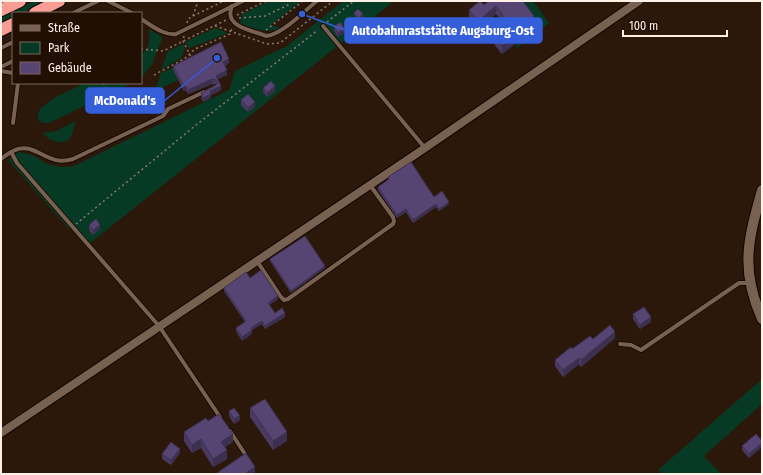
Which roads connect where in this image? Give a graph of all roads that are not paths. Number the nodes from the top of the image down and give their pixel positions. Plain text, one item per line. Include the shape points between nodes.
1 (20, 1) edge
2 (59, 1) edge
3 (98, 1) edge
4 (108, 1) edge
5 (243, 1) edge
6 (317, 1) edge
7 (639, 1) edge
8 (232, 6) junction
9 (84, 8) junction
10 (1, 10) edge
11 (37, 12) edge
12 (75, 12) edge
13 (82, 12) edge
14 (129, 12) edge
15 (142, 20) edge
16 (12, 24) edge
17 (323, 26) road end
18 (1, 30) edge
19 (12, 42) edge
20 (1, 48) edge
21 (12, 62) edge
22 (1, 67) edge
23 (1, 71) edge
24 (12, 73) edge
25 (18, 84) edge
26 (207, 90) edge
27 (13, 123) dead end
28 (425, 148) junction
29 (11, 152) junction
30 (1, 159) edge
31 (370, 185) junction
32 (762, 190) edge
33 (257, 260) junction
34 (750, 283) junction
35 (762, 319) edge
36 (159, 326) junction
37 (620, 344) dead end
38 (224, 422) edge
39 (228, 428) edge
40 (1, 433) edge
41 (245, 454) edge

1 - 10 highway
2 - 11 highway
3 - 9 lane
4 - 14 lane
5 - 8 lane
6 - 8 lane via 271,35 261,34 234,23 230,18
7 - 28 street
8 - 15 lane via 170,35
9 - 12 lane
9 - 13 lane
16 - 18 highway
17 - 28 lane
19 - 20 lane
21 - 22 lane
23 - 24 lane
25 - 27 lane
26 - 29 lane via 168,109 163,116 73,159 52,160 23,148
28 - 31 street
29 - 30 lane
29 - 36 lane via 17,163
31 - 33 street
31 - 33 lane via 393,217 393,224 288,299 284,300 281,297
32 - 34 street via 752,226 748,254
33 - 36 street
34 - 35 street
34 - 37 lane via 738,283 641,350 632,345
36 - 38 lane
36 - 40 street
39 - 41 lane

